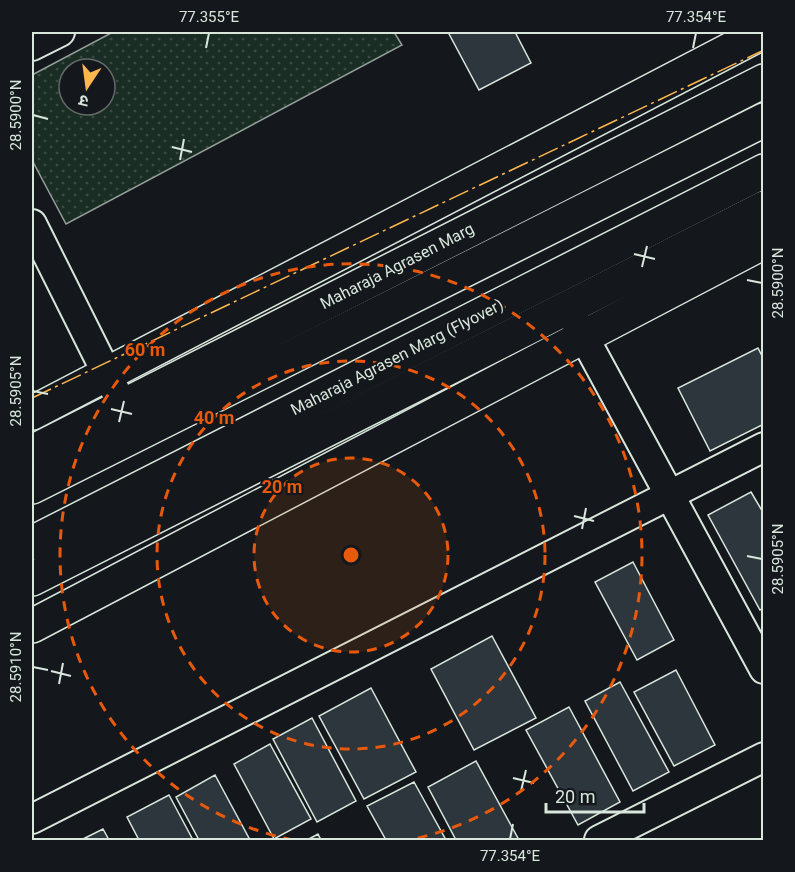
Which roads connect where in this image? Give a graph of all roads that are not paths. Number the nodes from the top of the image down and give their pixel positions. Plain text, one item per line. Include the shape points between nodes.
1 (60, 32) edge
2 (764, 32) edge
3 (32, 46) edge
4 (760, 90) edge
5 (764, 120) edge
6 (764, 171) edge
7 (764, 207) edge
8 (32, 224) edge
9 (764, 242) edge
10 (567, 307) junction
11 (584, 336) junction
12 (107, 374) junction
13 (123, 406) junction
14 (32, 413) edge
15 (764, 447) edge
16 (32, 452) edge
17 (32, 487) edge
18 (672, 495) junction
19 (32, 543) edge
20 (32, 579) edge
21 (32, 626) edge
22 (764, 669) edge
23 (764, 757) edge
24 (32, 819) edge
25 (599, 840) edge

1 - 3 street
2 - 12 main road
4 - 13 main road, Maharaja Agrasen Marg
5 - 17 main road
6 - 19 main road, Maharaja Agrasen Marg (Flyover)
7 - 10 main road
8 - 12 street
9 - 11 main road
10 - 11 street
10 - 20 main road
11 - 18 street
11 - 21 main road
12 - 13 street
12 - 14 main road
13 - 16 main road, Maharaja Agrasen Marg
15 - 18 street
18 - 22 street
18 - 24 street
23 - 25 street

